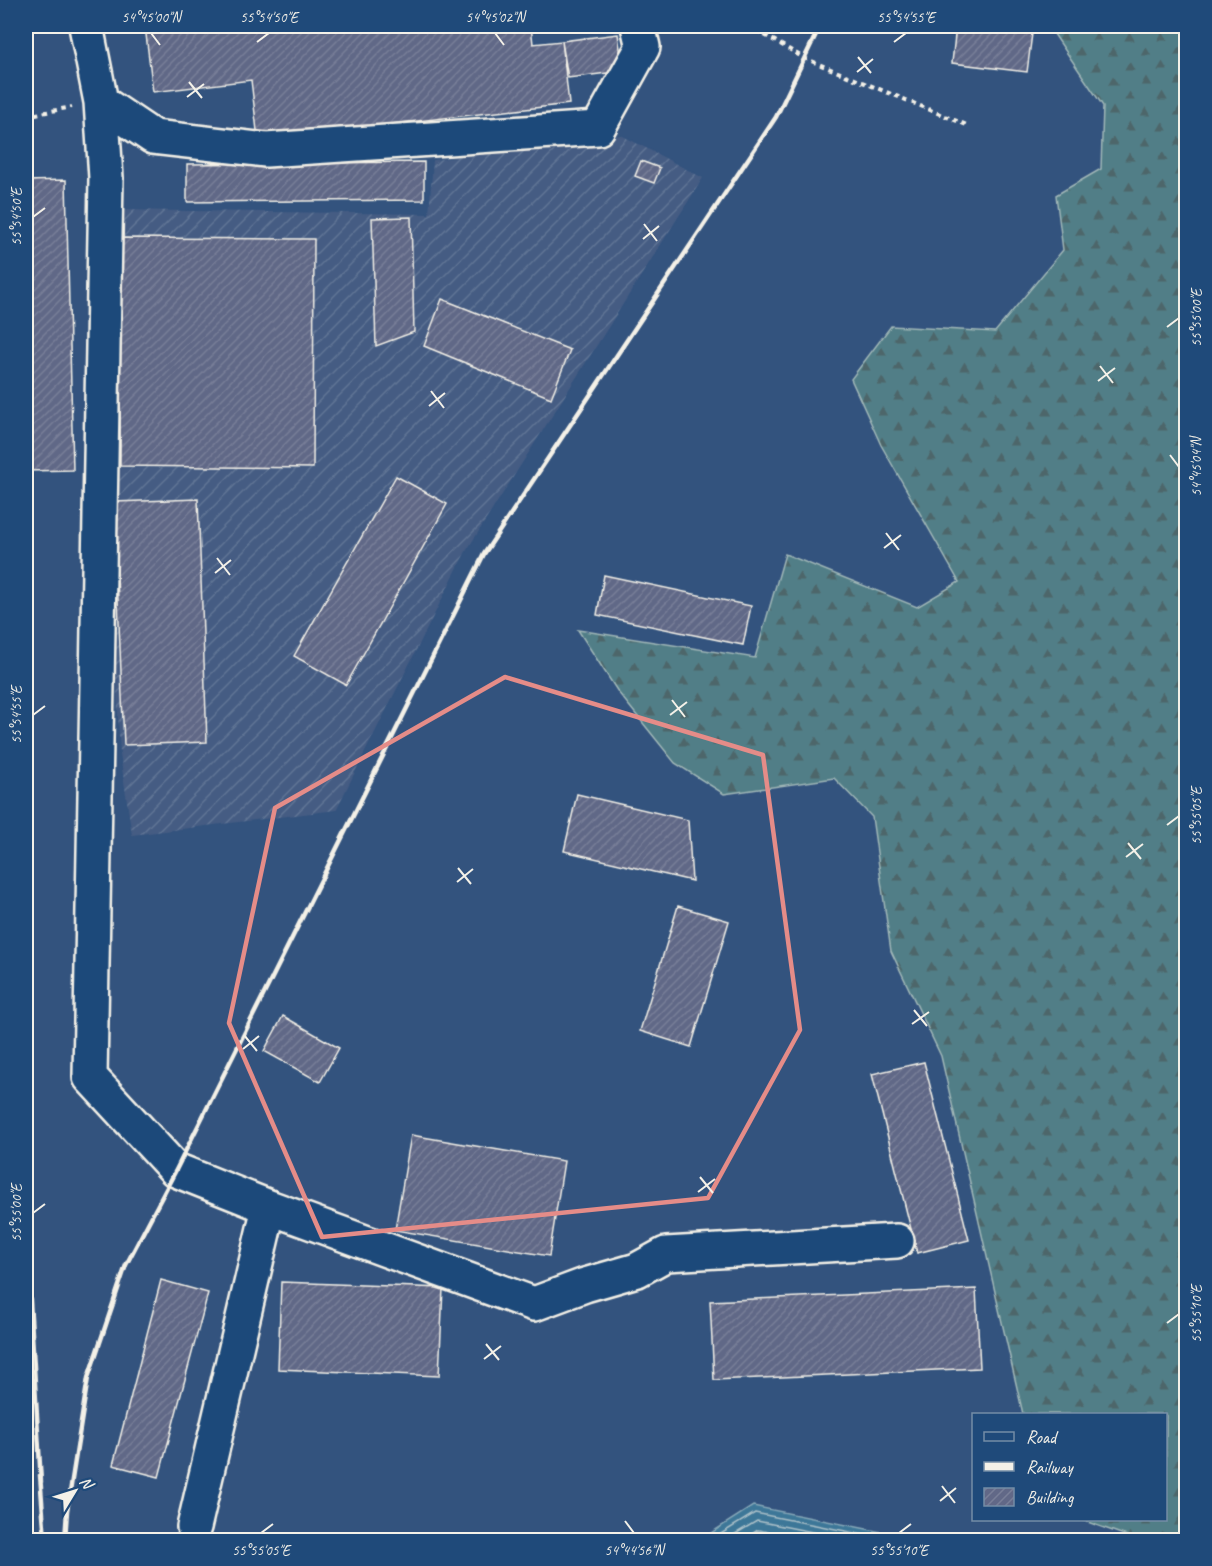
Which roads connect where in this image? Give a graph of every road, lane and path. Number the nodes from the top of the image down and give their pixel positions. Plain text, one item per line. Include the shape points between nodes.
1 (86, 26) edge
2 (638, 26) edge
3 (749, 26) edge
4 (101, 102) junction
5 (26, 116) edge
6 (969, 126) dead end
7 (269, 1208) junction
8 (897, 1241) dead end
9 (194, 1527) dead end

1 - 4 street
2 - 4 street via 643,47 598,128 266,150 153,137
3 - 6 path via 804,58
4 - 5 path
4 - 7 street via 106,178 90,1077 176,1170
7 - 8 street via 534,1304 638,1270 666,1254
7 - 9 street

